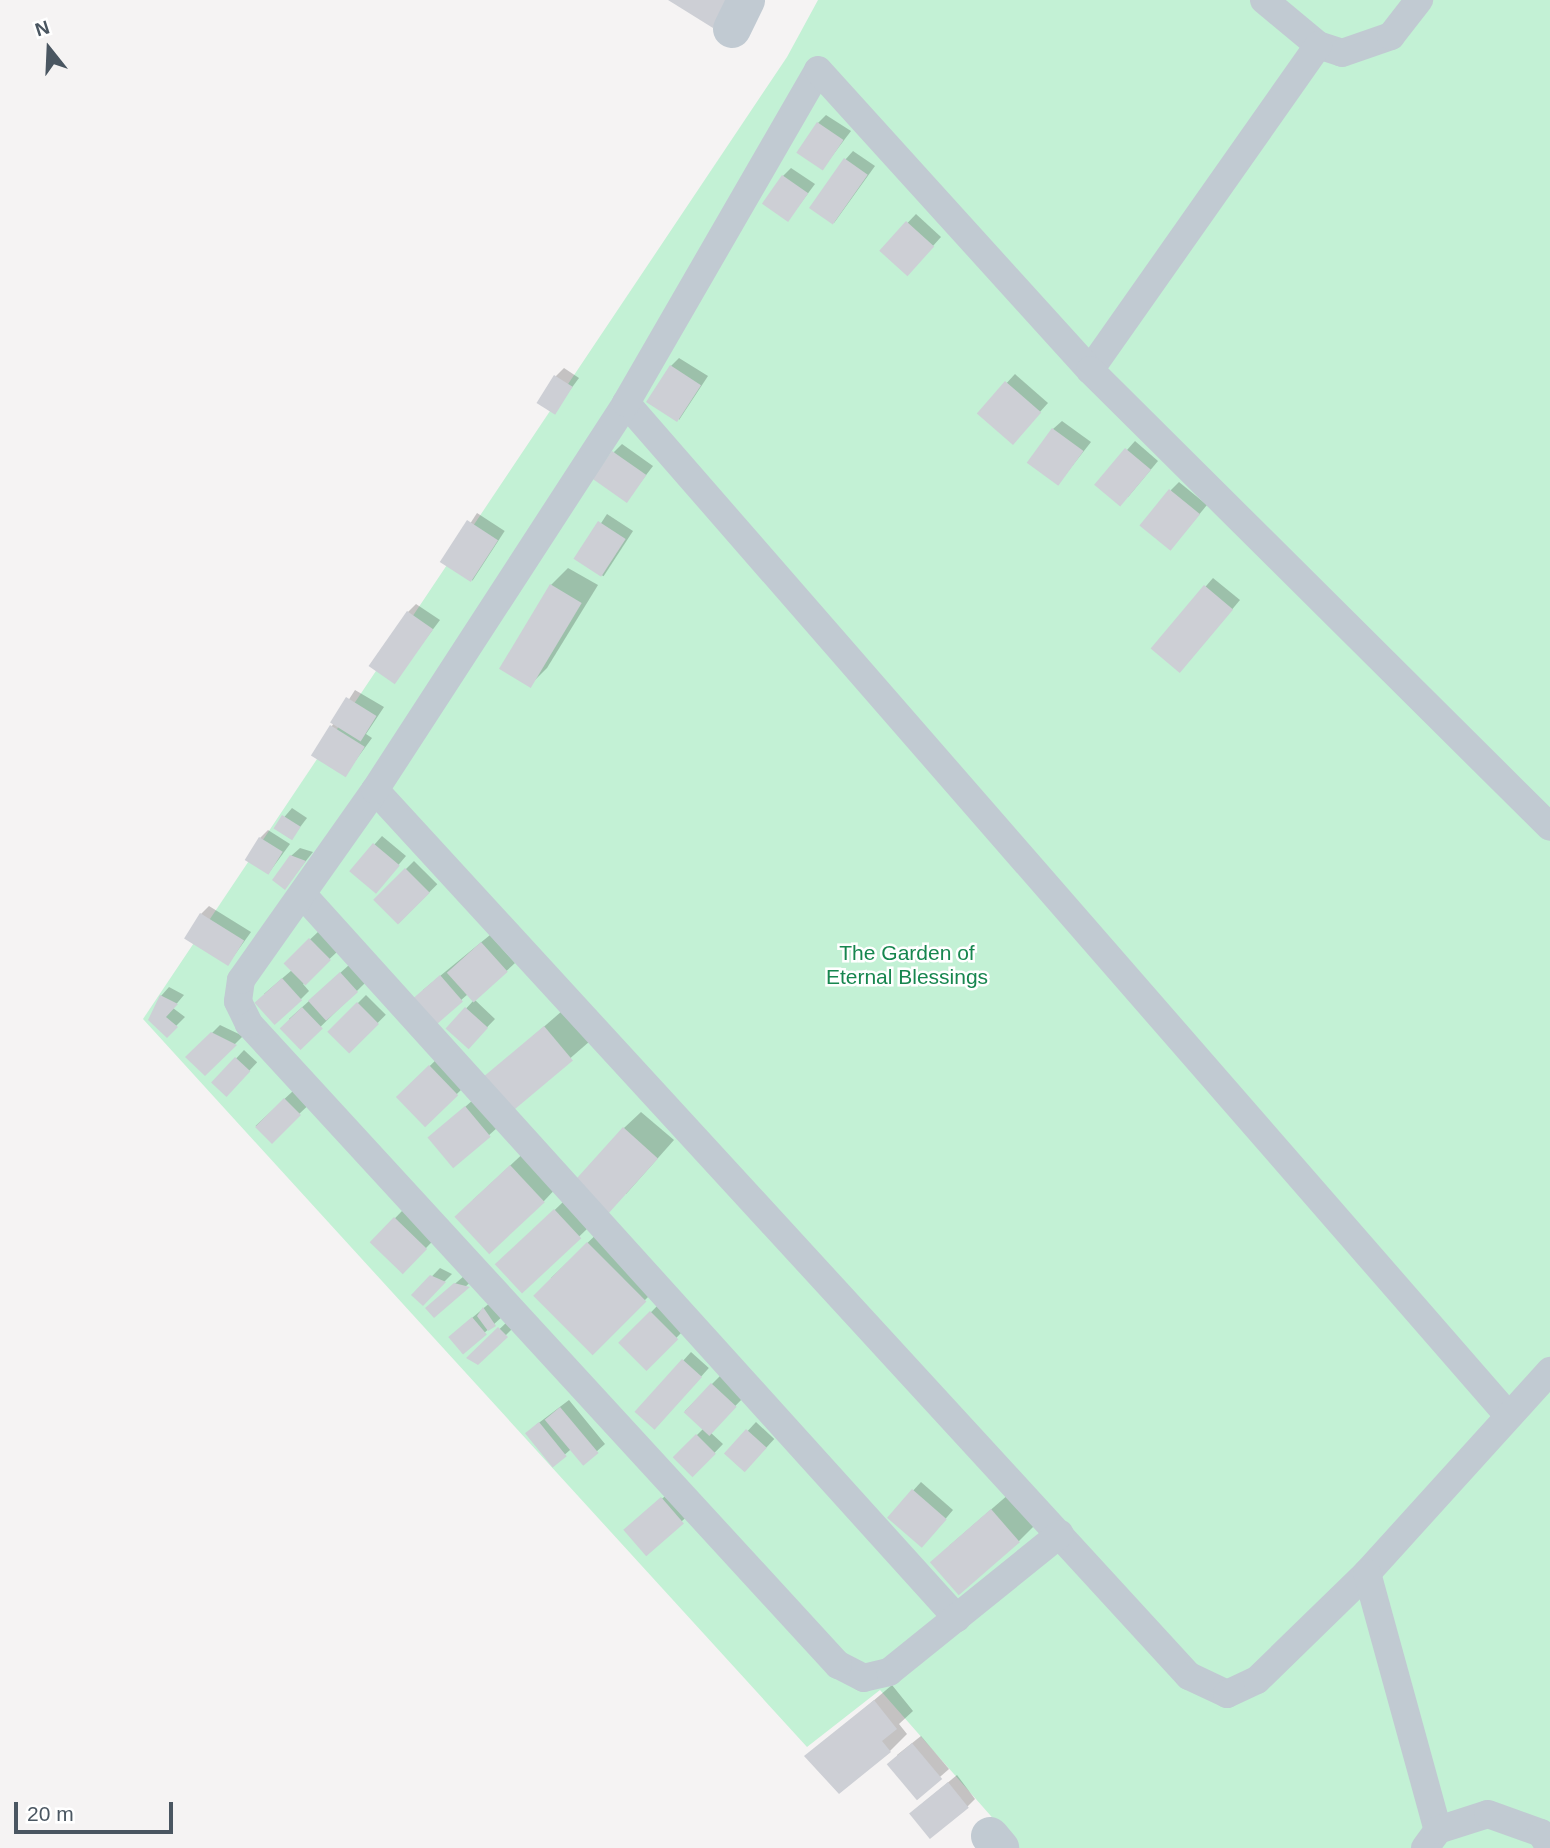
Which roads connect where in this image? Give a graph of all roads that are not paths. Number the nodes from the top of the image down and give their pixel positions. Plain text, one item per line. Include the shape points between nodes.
1 (1264, 0) edge
2 (1419, 0) edge
3 (1318, 45) junction
4 (1090, 370) junction
5 (626, 403) junction
6 (375, 790) junction
7 (1550, 827) edge
8 (303, 895) junction
9 (1550, 1371) edge
10 (1507, 1414) junction
11 (1060, 1534) junction
12 (1367, 1573) junction
13 (957, 1618) junction
14 (1432, 1839) edge
15 (1550, 1848) edge

1 - 3 lane
2 - 3 lane via 1391,36 1342,53
3 - 4 lane
4 - 5 lane via 818,70
4 - 7 lane
5 - 6 lane
5 - 10 lane
6 - 8 lane
6 - 11 lane
8 - 13 lane
8 - 13 lane via 241,980 238,1002 248,1024 838,1665 864,1678 889,1672
9 - 10 lane
10 - 12 lane
11 - 12 lane via 1189,1676 1227,1693 1257,1680
11 - 13 lane
12 - 14 lane
14 - 15 lane via 1488,1814 1541,1833

